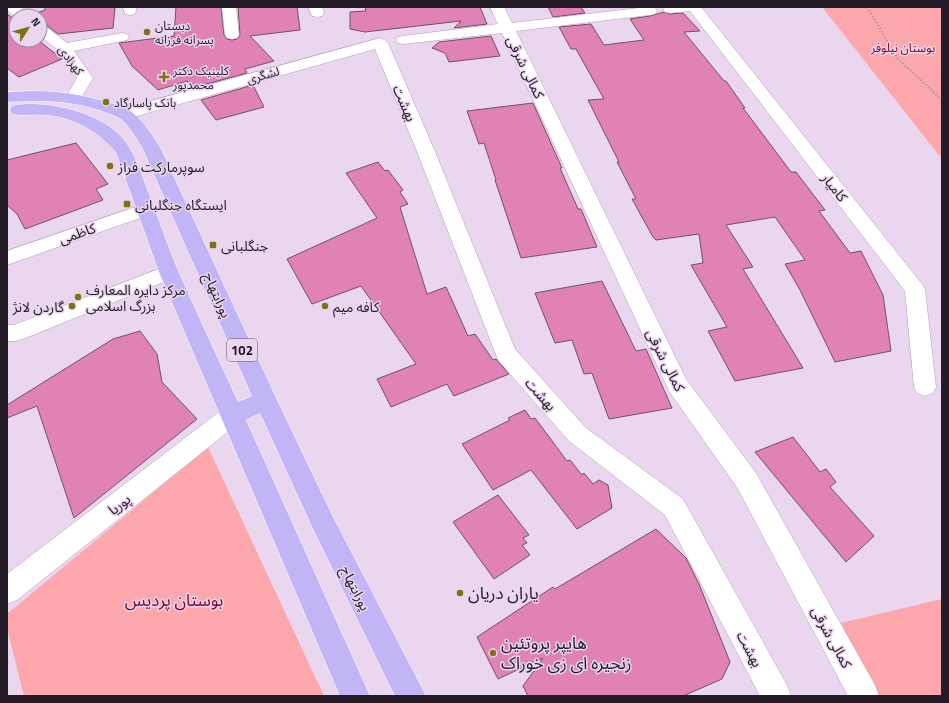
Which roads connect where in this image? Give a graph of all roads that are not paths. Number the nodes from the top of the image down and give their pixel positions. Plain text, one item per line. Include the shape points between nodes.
1 (230, 7) edge
2 (497, 7) edge
3 (693, 7) edge
4 (670, 9) dead end
5 (650, 12) dead end
6 (506, 27) junction
7 (48, 35) edge
8 (232, 35) dead end
9 (122, 37) dead end
10 (403, 40) dead end
11 (380, 43) joint
12 (64, 48) junction
13 (7, 97) edge
14 (74, 97) junction
15 (7, 111) edge
16 (124, 114) junction
17 (147, 209) junction
18 (7, 258) edge
19 (202, 260) junction
20 (169, 272) junction
21 (7, 333) edge
22 (925, 387) dead end
23 (265, 400) junction
24 (231, 416) junction
25 (7, 591) edge
26 (355, 696) edge
27 (411, 696) edge
28 (775, 696) edge
29 (864, 696) edge

1 - 8 street
2 - 6 street, کمالی شرقی
3 - 4 street
3 - 22 street, کامیار via 916,289
5 - 6 street
6 - 10 street
6 - 29 street, کمالی شرقی via 676,385 747,481
7 - 12 street, کهزادی
9 - 12 street
11 - 16 street, لشگری
11 - 28 street, بهشت via 506,354 577,434 674,507
12 - 14 street, کهزادی via 85,78
13 - 14 main road, پورابتهاج / 102
14 - 16 main road, پورابتهاج / 102
15 - 17 main road, 102 via 46,110 93,122 124,150
16 - 19 main road, پورابتهاج / 102 via 137,126 151,147
17 - 18 street, کاظمی
17 - 20 main road, 102
19 - 20 main road
19 - 23 main road, پورابتهاج / 102
20 - 21 street via 15,333
20 - 24 main road, 102
23 - 24 main road
23 - 27 main road, پورابتهاج / 102 via 323,523
24 - 25 street, پوریا
24 - 26 main road, 102

